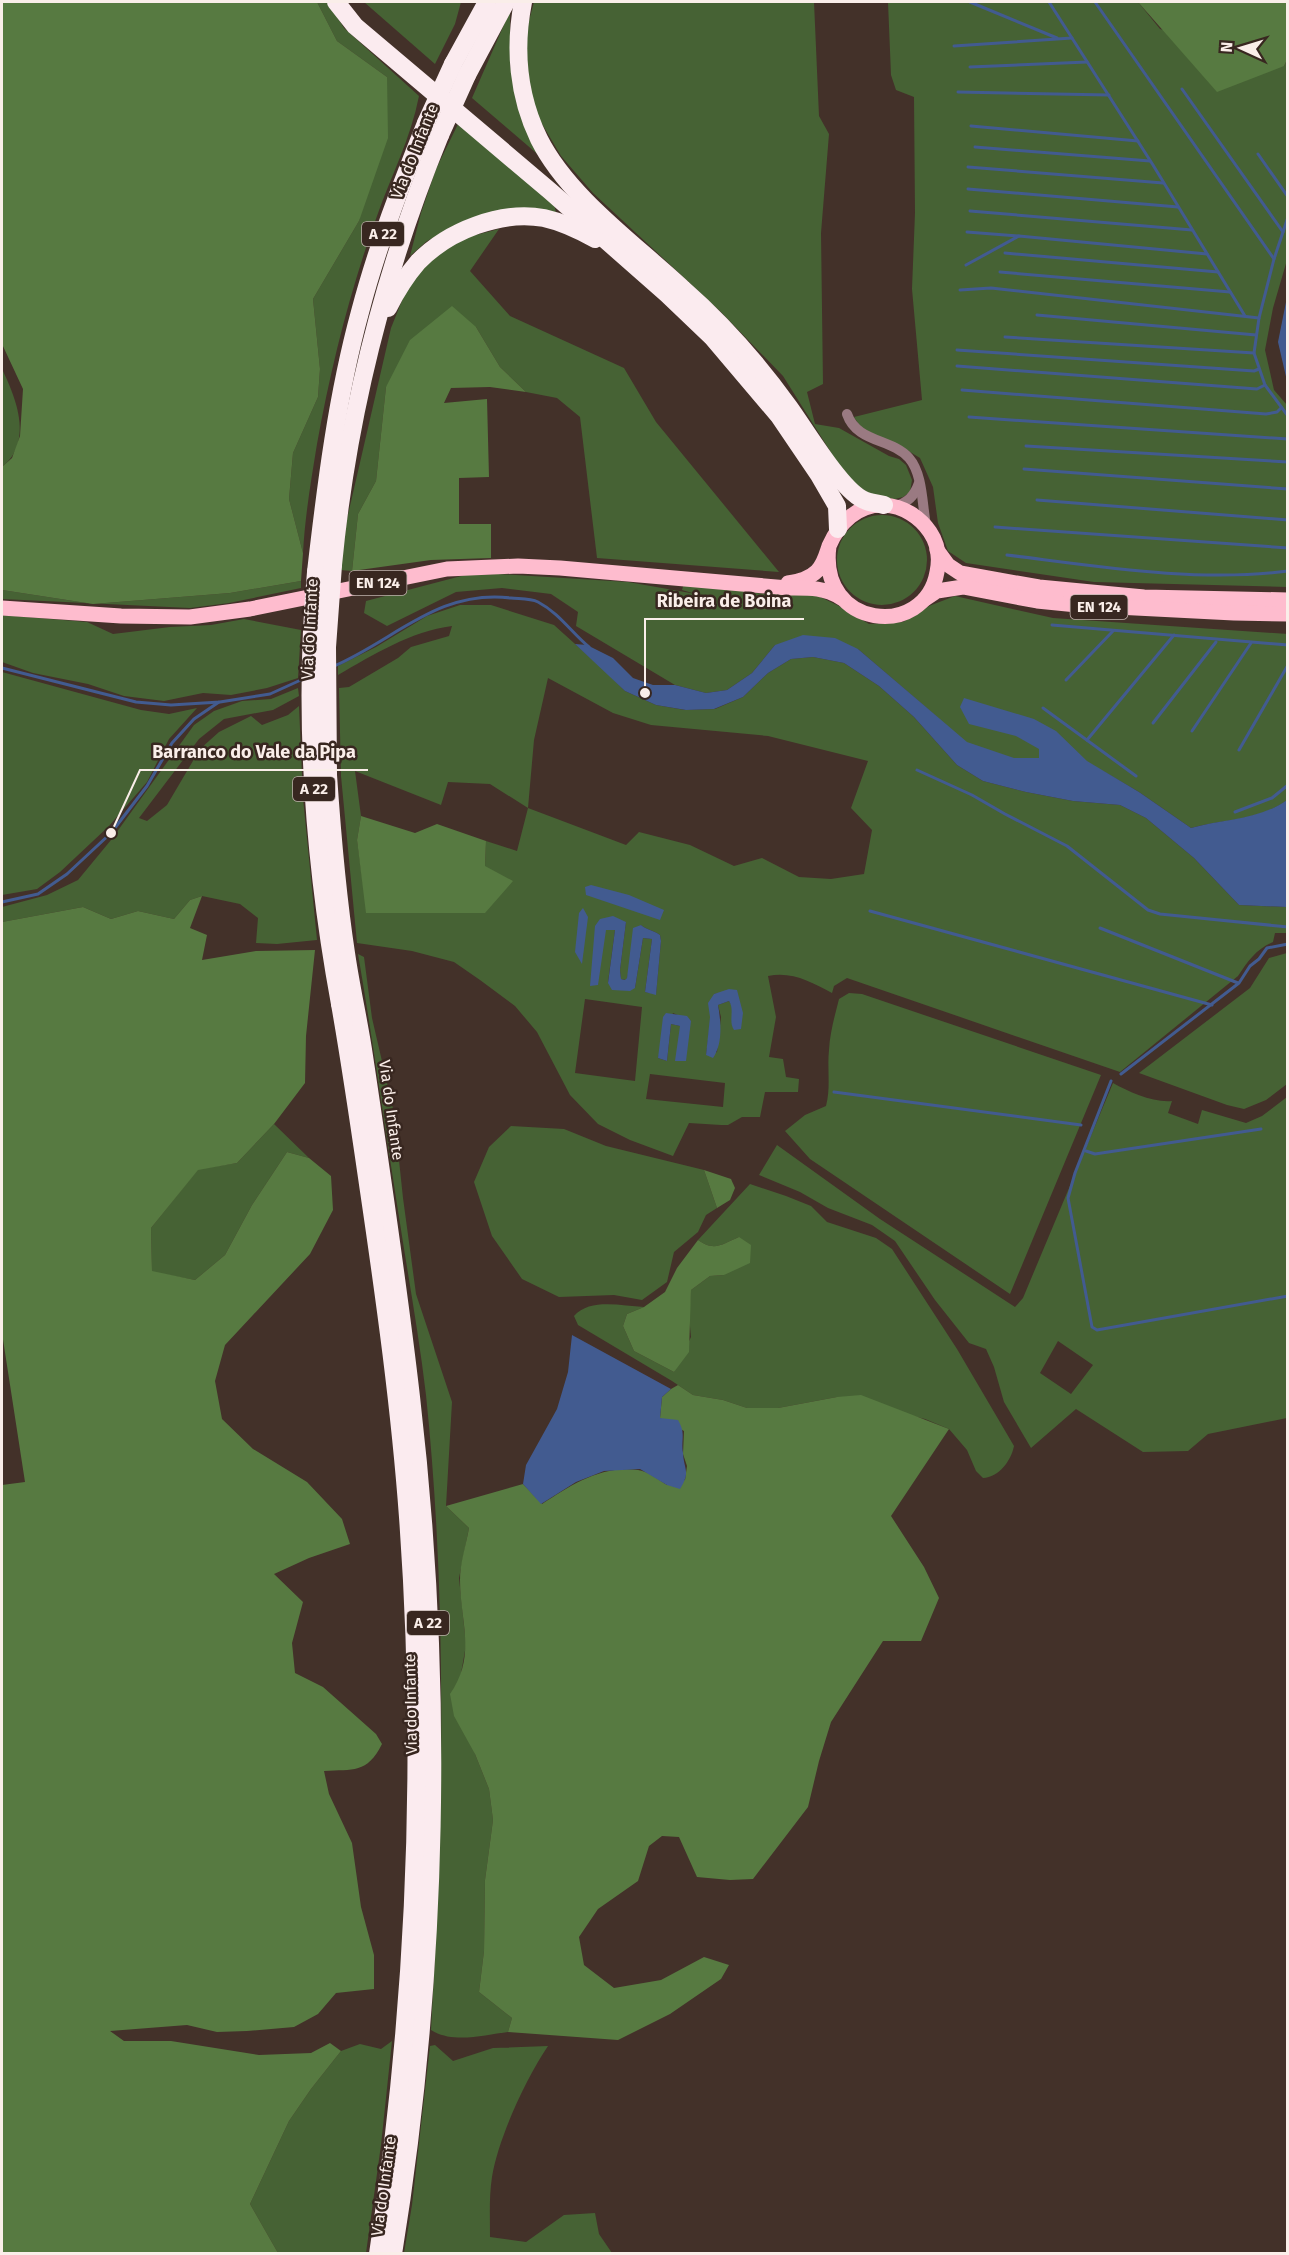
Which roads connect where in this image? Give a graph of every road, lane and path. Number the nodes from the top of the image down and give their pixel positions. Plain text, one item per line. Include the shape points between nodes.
1 (336, 2) edge
2 (350, 2) edge
3 (475, 2) edge
4 (487, 2) edge
5 (506, 2) edge
6 (524, 2) edge
7 (471, 29) junction
8 (460, 69) junction
9 (614, 228) junction
10 (632, 263) junction
11 (373, 340) junction
12 (847, 414) dead end
13 (919, 483) junction
14 (889, 506) junction
15 (926, 525) junction
16 (838, 528) junction
17 (829, 546) junction
18 (938, 550) junction
19 (325, 568) junction
20 (756, 585) junction
21 (841, 598) junction
22 (1287, 600) edge
23 (918, 605) junction
24 (2, 608) edge
25 (1287, 614) edge
26 (347, 1000) junction
27 (378, 2253) edge
28 (393, 2253) edge

1 - 10 highway via 355,26
2 - 9 highway via 378,32
3 - 7 highway
4 - 7 highway, Via do Infante / A 22
5 - 8 highway, Via do Infante / A 22
6 - 9 highway via 518,63 531,118 551,160
7 - 8 highway, Via do Infante / A 22
8 - 11 highway, Via do Infante / A 22, bridge via 440,135 404,226
8 - 19 highway, Via do Infante / A 22, bridge via 426,123 381,238 359,313 333,445
9 - 14 highway via 746,352 849,489 862,499
10 - 11 highway via 563,224 526,216 490,222 443,242 417,263 397,291
10 - 16 highway via 712,337 779,417 833,496
11 - 19 highway, Via do Infante / A 22
12 - 13 street via 858,430 900,450 917,471
13 - 14 street via 908,502
13 - 15 street
14 - 15 main road via 916,516
14 - 16 main road, EN 124 via 865,508
15 - 18 main road, EN 124
16 - 17 main road, EN 124
17 - 20 main road, EN 124 via 823,563 807,578
17 - 21 main road, EN 124 via 829,574
18 - 22 main road, EN 124 via 960,573 1039,587 1144,597
18 - 23 main road via 937,576
19 - 26 highway, Via do Infante / A 22, bridge via 311,661 312,768 322,890
20 - 21 main road, EN 124 via 824,589
20 - 24 main road, EN 124 via 496,566 447,569 250,609 190,617
21 - 23 main road, EN 124 via 854,609 884,617
23 - 25 main road, EN 124 via 937,591 954,587 1077,605
26 - 27 highway, Via do Infante / A 22 via 405,1477 413,1624 416,1748 412,1928 400,2077
26 - 28 highway, Via do Infante / A 22 via 390,1236 409,1377 429,1631 428,1906 417,2057

